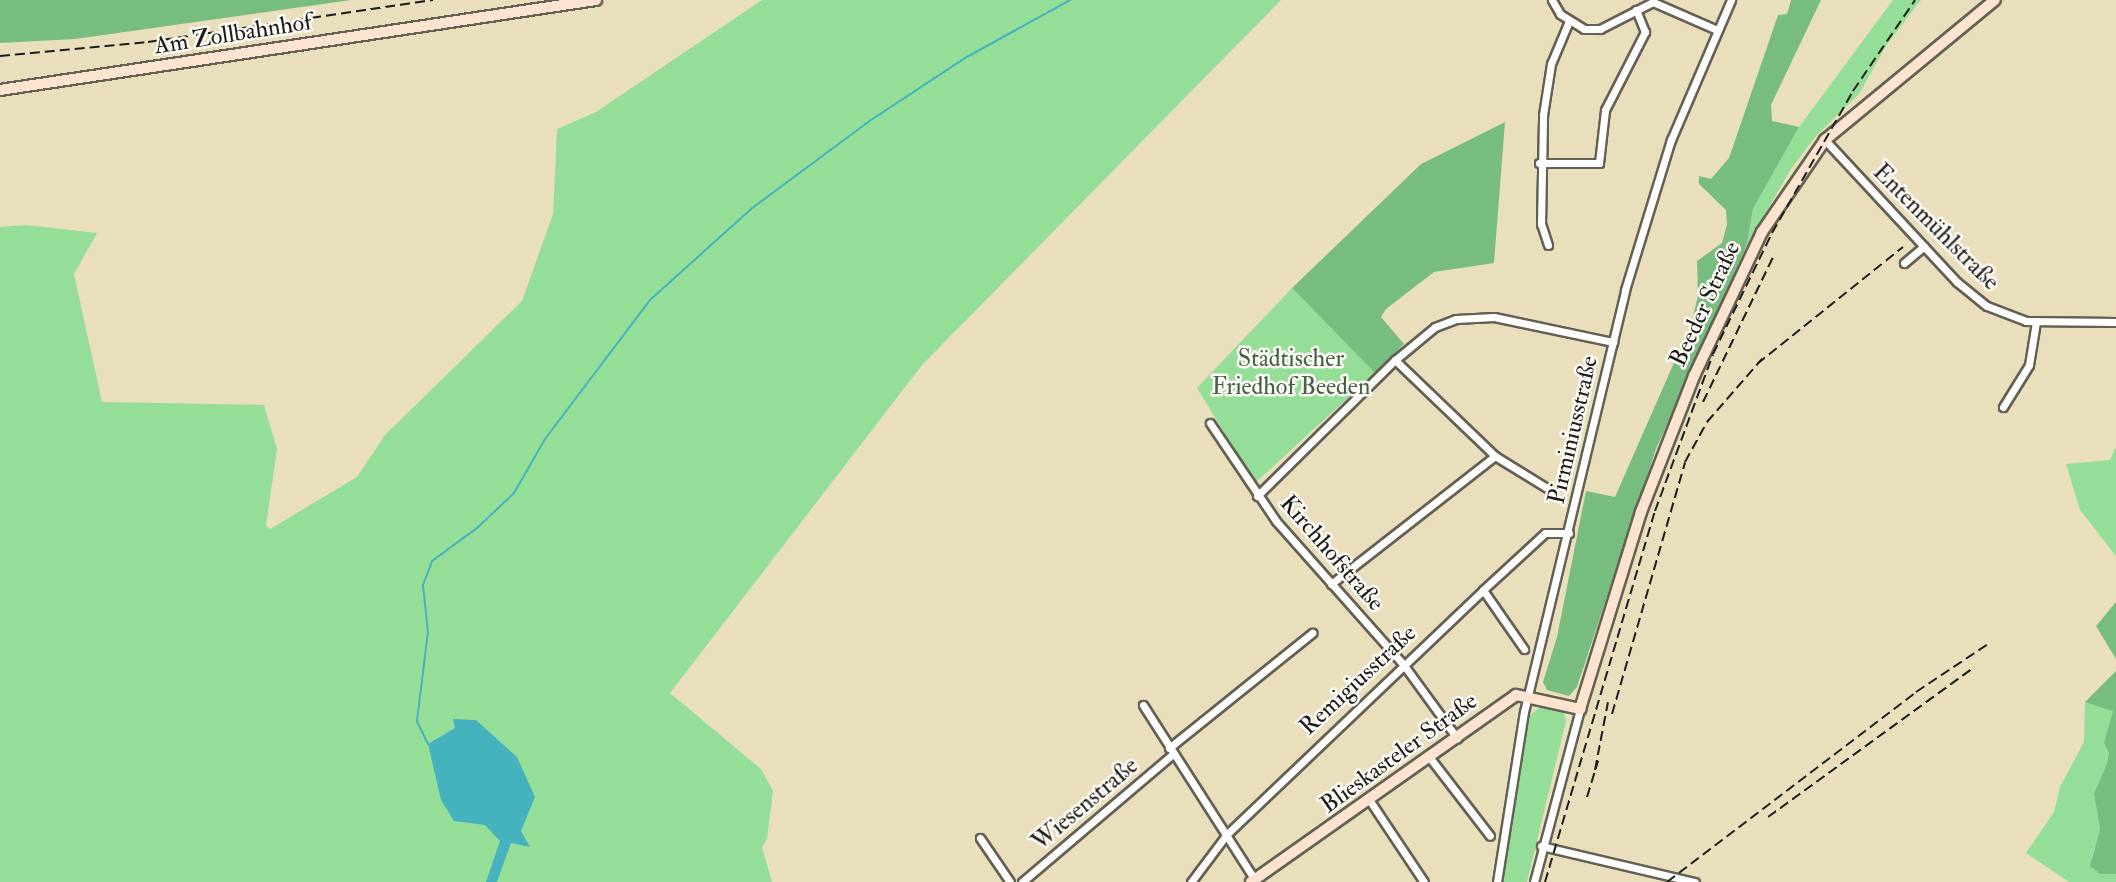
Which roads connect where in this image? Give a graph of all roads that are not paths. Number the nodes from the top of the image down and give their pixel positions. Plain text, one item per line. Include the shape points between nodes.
1 (596, 0) edge
2 (1552, 0) edge
3 (1731, 0) edge
4 (1995, 0) edge
5 (1636, 10) junction
6 (1569, 21) junction
7 (1717, 30) junction
8 (1, 90) edge
9 (1825, 140) junction
10 (1539, 163) junction
11 (1548, 245) dead end
12 (1924, 246) junction
13 (1904, 262) dead end
14 (2036, 322) junction
15 (2116, 322) edge
16 (1613, 342) junction
17 (1395, 360) junction
18 (2003, 407) dead end
19 (1210, 423) dead end
20 (1495, 456) junction
21 (1552, 491) dead end
22 (1257, 496) junction
23 (1569, 533) junction
24 (1331, 584) junction
25 (1483, 590) junction
26 (1312, 633) dead end
27 (1524, 649) dead end
28 (1403, 664) junction
29 (1529, 694) junction
30 (1143, 705) dead end
31 (1580, 709) junction
32 (1457, 738) junction
33 (1171, 751) junction
34 (1430, 758) junction
35 (1370, 801) junction
36 (1227, 834) junction
37 (1490, 836) dead end
38 (980, 838) dead end
39 (1541, 846) junction
40 (1253, 881) edge
41 (1010, 882) edge
42 (1021, 882) edge
43 (1191, 882) edge
44 (1424, 882) edge
45 (1497, 882) edge
46 (1534, 882) edge
47 (1695, 882) edge

1 - 8 street, Am Zollbahnhof
2 - 6 street
3 - 7 street, Pirminiusstraße
4 - 9 street, Beeder Straße
5 - 6 street via 1600,29 1584,29
5 - 7 street via 1661,3
5 - 10 street via 1645,32 1605,110 1599,163
6 - 10 street via 1551,64
7 - 16 street, Pirminiusstraße via 1671,140
9 - 12 street, Entenmühlstraße
9 - 31 street, Beeder Straße via 1800,170 1762,232 1695,376 1637,525
10 - 11 street via 1541,224
12 - 13 street
12 - 14 street, Entenmühlstraße via 1987,306
14 - 15 street, Entenmühlstraße
14 - 18 street via 2029,365
16 - 17 street via 1475,317 1435,327
16 - 23 street, Pirminiusstraße
17 - 20 street
17 - 22 street
19 - 22 street, Kirchhofstraße
20 - 21 street
20 - 24 street
22 - 24 street, Kirchhofstraße
23 - 25 street, Remigiusstraße via 1545,533
23 - 29 street, Pirminiusstraße
24 - 28 street, Kirchhofstraße
25 - 27 street
25 - 28 street, Remigiusstraße
26 - 33 street, Wiesenstraße
28 - 32 street, Kirchhofstraße
28 - 36 street, Remigiusstraße
29 - 31 street
29 - 32 street, Blieskasteler Straße via 1516,695
29 - 45 street, Pirminiusstraße
30 - 33 street
31 - 39 street
32 - 34 street, Blieskasteler Straße
33 - 36 street
33 - 42 street, Wiesenstraße
34 - 35 street, Blieskasteler Straße
34 - 37 street
35 - 40 street, Blieskasteler Straße
35 - 44 street
36 - 40 street
36 - 43 street, Remigiusstraße
38 - 41 street
39 - 46 street
39 - 47 street

